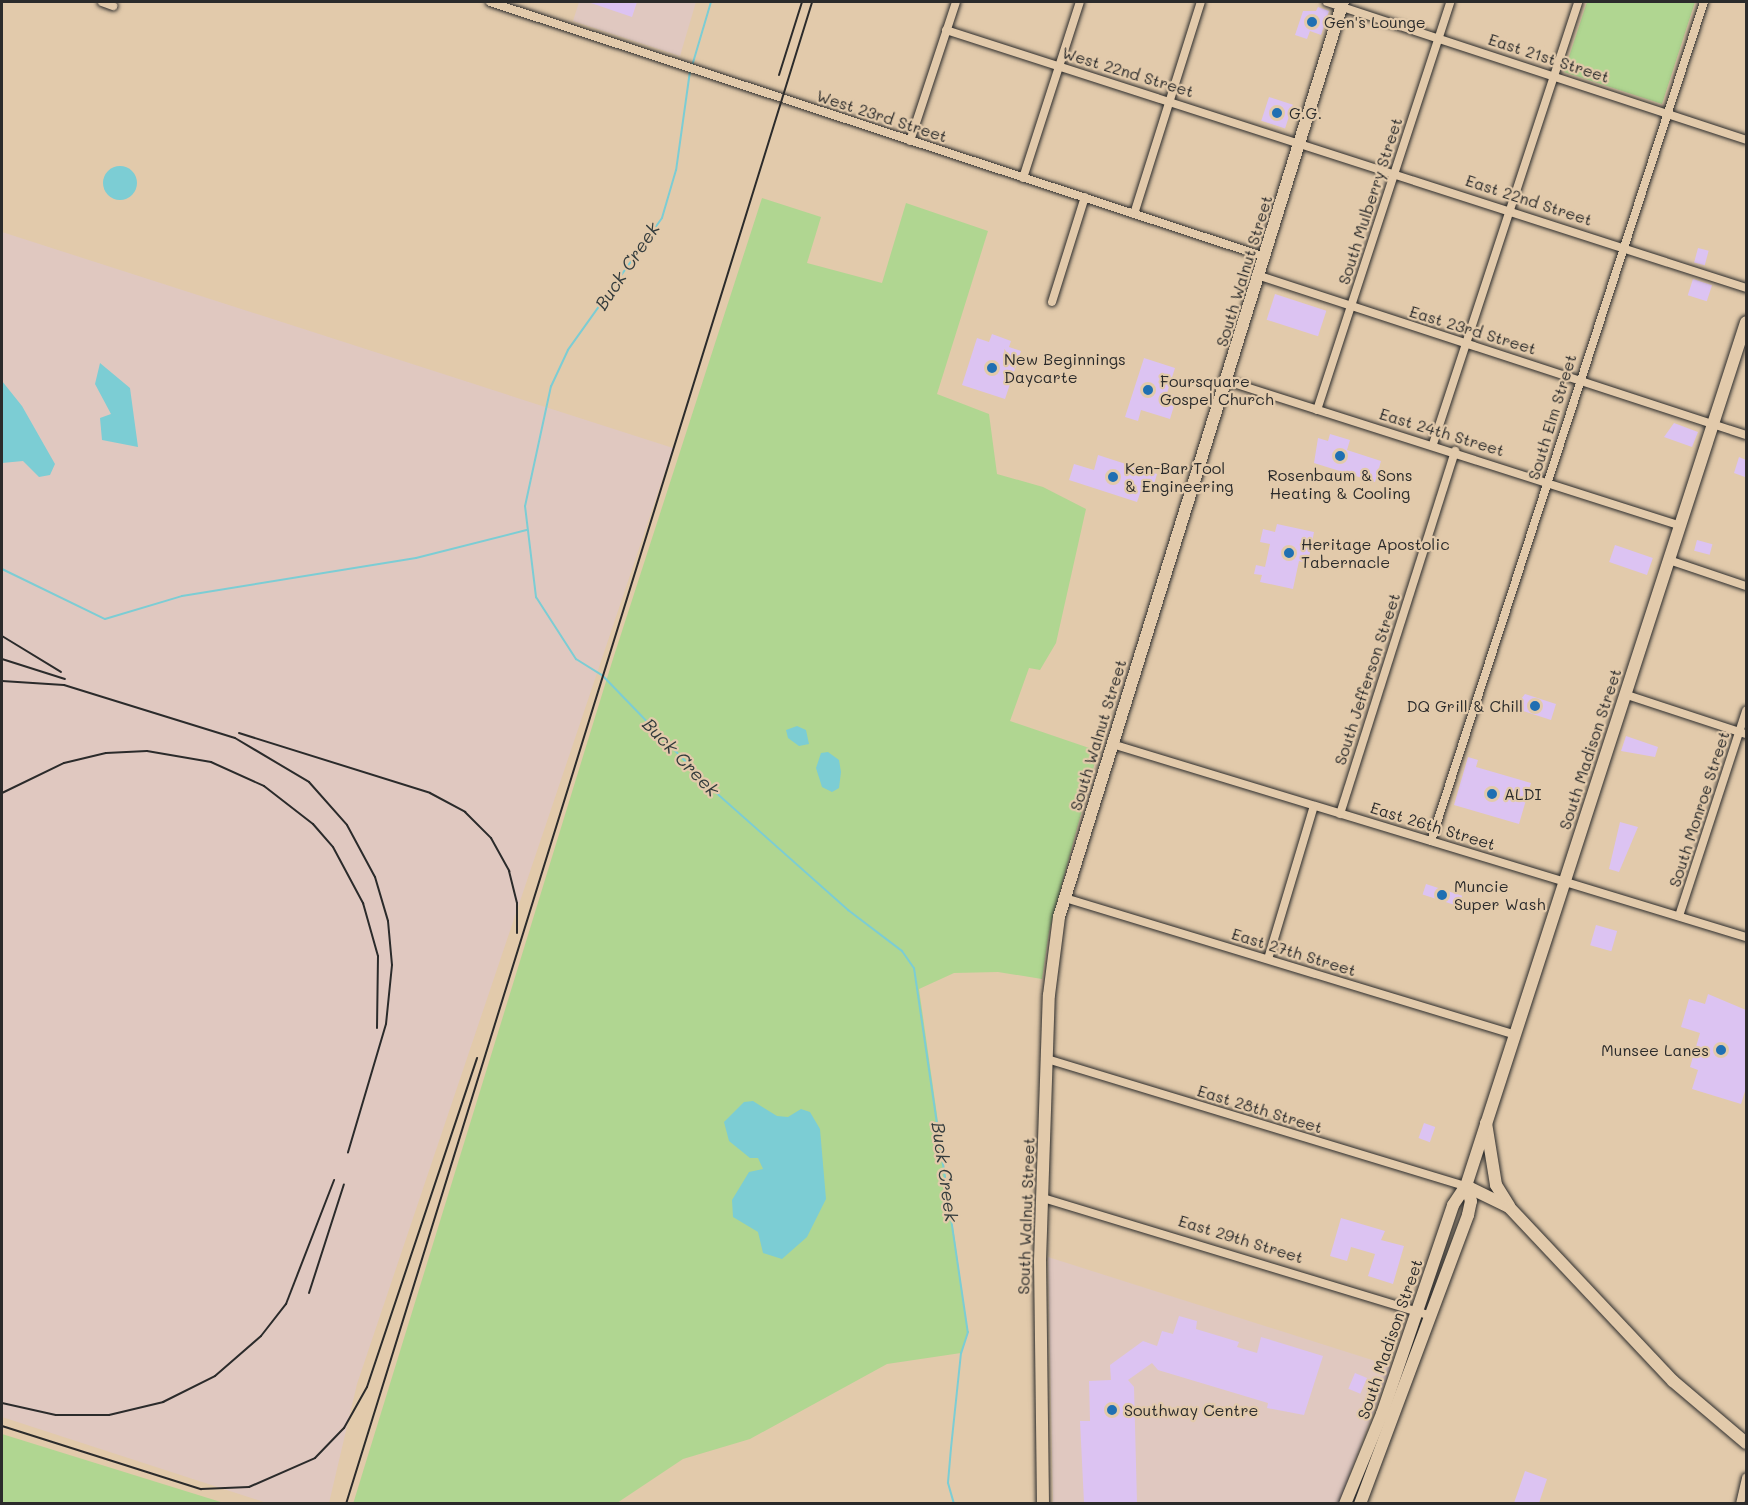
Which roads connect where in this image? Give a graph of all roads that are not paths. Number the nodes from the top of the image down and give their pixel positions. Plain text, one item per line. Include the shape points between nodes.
1 (102, 2) edge
2 (490, 2) edge
3 (956, 2) edge
4 (1080, 2) edge
5 (1202, 2) edge
6 (1327, 2) edge
7 (1450, 2) edge
8 (1578, 2) edge
9 (1704, 2) edge
10 (507, 4) edge
11 (1342, 4) edge
12 (113, 6) dead end
13 (946, 30) junction
14 (1438, 38) junction
15 (1060, 67) junction
16 (1554, 76) junction
17 (1171, 100) junction
18 (1668, 112) junction
19 (1746, 140) edge
20 (910, 141) junction
21 (1301, 142) junction
22 (1396, 172) junction
23 (1023, 178) junction
24 (1085, 197) junction
25 (1510, 209) junction
26 (1134, 214) junction
27 (1624, 247) junction
28 (1265, 257) junction
29 (1260, 276) junction
30 (1746, 288) edge
31 (1052, 302) dead end
32 (1351, 307) junction
33 (1746, 322) edge
34 (1467, 344) junction
35 (1579, 379) junction
36 (1227, 381) junction
37 (1317, 410) junction
38 (1714, 422) junction
39 (1746, 435) edge
40 (1433, 444) junction
41 (1455, 451) junction
42 (1548, 481) junction
43 (1680, 526) junction
44 (1669, 560) junction
45 (1746, 586) edge
46 (1624, 694) junction
47 (1746, 711) edge
48 (1743, 733) edge
49 (1112, 744) junction
50 (1314, 806) junction
51 (1340, 814) junction
52 (1431, 841) junction
53 (1564, 882) junction
54 (1065, 898) junction
55 (1679, 916) junction
56 (1746, 937) edge
57 (1268, 959) junction
58 (1515, 1035) junction
59 (1047, 1059) junction
60 (1486, 1123) junction
61 (1466, 1186) junction
62 (1043, 1198) junction
63 (1509, 1207) junction
64 (1423, 1313) junction
65 (1746, 1443) edge
66 (1746, 1478) edge
67 (1043, 1503) edge
68 (1345, 1503) edge
69 (1360, 1503) edge
70 (1740, 1503) edge

1 - 12 street
2 - 10 street, West 23rd Street
3 - 13 street
4 - 15 street
5 - 17 street
6 - 11 street, East 21st Street
7 - 14 street, South Mulberry Street
8 - 16 street
9 - 18 street, South Elm Street
10 - 20 street, West 23rd Street via 667,62
11 - 14 street, East 21st Street
11 - 21 main road, South Walnut Street
13 - 15 street, West 22nd Street
13 - 20 street
14 - 16 street, East 21st Street
14 - 22 street, South Mulberry Street
15 - 17 street, West 22nd Street
15 - 23 street
16 - 18 street, East 21st Street
16 - 25 street
17 - 21 street, West 22nd Street
17 - 26 street
18 - 19 street, East 21st Street
18 - 27 street, South Elm Street
20 - 23 street, West 23rd Street
21 - 22 street, East 22nd Street
21 - 28 main road, South Walnut Street
22 - 25 street, East 22nd Street
22 - 32 street, South Mulberry Street
23 - 24 street, West 23rd Street
24 - 26 street, West 23rd Street
24 - 31 street
25 - 27 street, East 22nd Street
25 - 34 street
26 - 28 street, West 23rd Street
27 - 30 street, East 22nd Street
27 - 35 street, South Elm Street
28 - 29 main road, South Walnut Street
29 - 32 street, East 23rd Street
29 - 36 main road, South Walnut Street
32 - 34 street, East 23rd Street
32 - 37 street, South Mulberry Street
33 - 38 main road, South Madison Street
34 - 35 street, East 23rd Street
34 - 40 street
35 - 38 street, East 23rd Street
35 - 42 street, South Elm Street
36 - 37 street, East 24th Street
36 - 49 main road, South Walnut Street
37 - 40 street, East 24th Street
38 - 39 street, East 23rd Street
38 - 43 main road, South Madison Street
40 - 41 street, East 24th Street
41 - 42 street, East 24th Street
41 - 51 street, South Jefferson Street
42 - 43 street, East 24th Street
42 - 52 street, South Elm Street
43 - 44 main road, South Madison Street
44 - 45 street
44 - 46 main road, South Madison Street
46 - 48 street
46 - 53 main road, South Madison Street
47 - 48 street, South Monroe Street
48 - 55 street, South Monroe Street
49 - 50 street, East 26th Street
49 - 54 main road, South Walnut Street
50 - 51 street, East 26th Street
50 - 57 street
51 - 52 street, East 26th Street
52 - 53 street, East 26th Street
53 - 55 street, East 26th Street
53 - 58 main road, South Madison Street
54 - 57 street, East 27th Street
54 - 59 main road, South Walnut Street via 1051,968
55 - 56 street, East 26th Street
57 - 58 street, East 27th Street
58 - 60 main road, South Madison Street
59 - 61 street, East 28th Street
59 - 62 main road, South Walnut Street
60 - 61 main road, South Madison Street
60 - 63 main road via 1496,1185
61 - 63 main road
61 - 64 main road, South Madison Street via 1453,1205
61 - 64 main road, South Madison Street via 1471,1201 1468,1215
62 - 64 street, East 29th Street
62 - 67 main road, South Walnut Street
63 - 65 main road via 1673,1381
64 - 68 main road, South Madison Street
64 - 69 main road, South Madison Street
66 - 70 street

